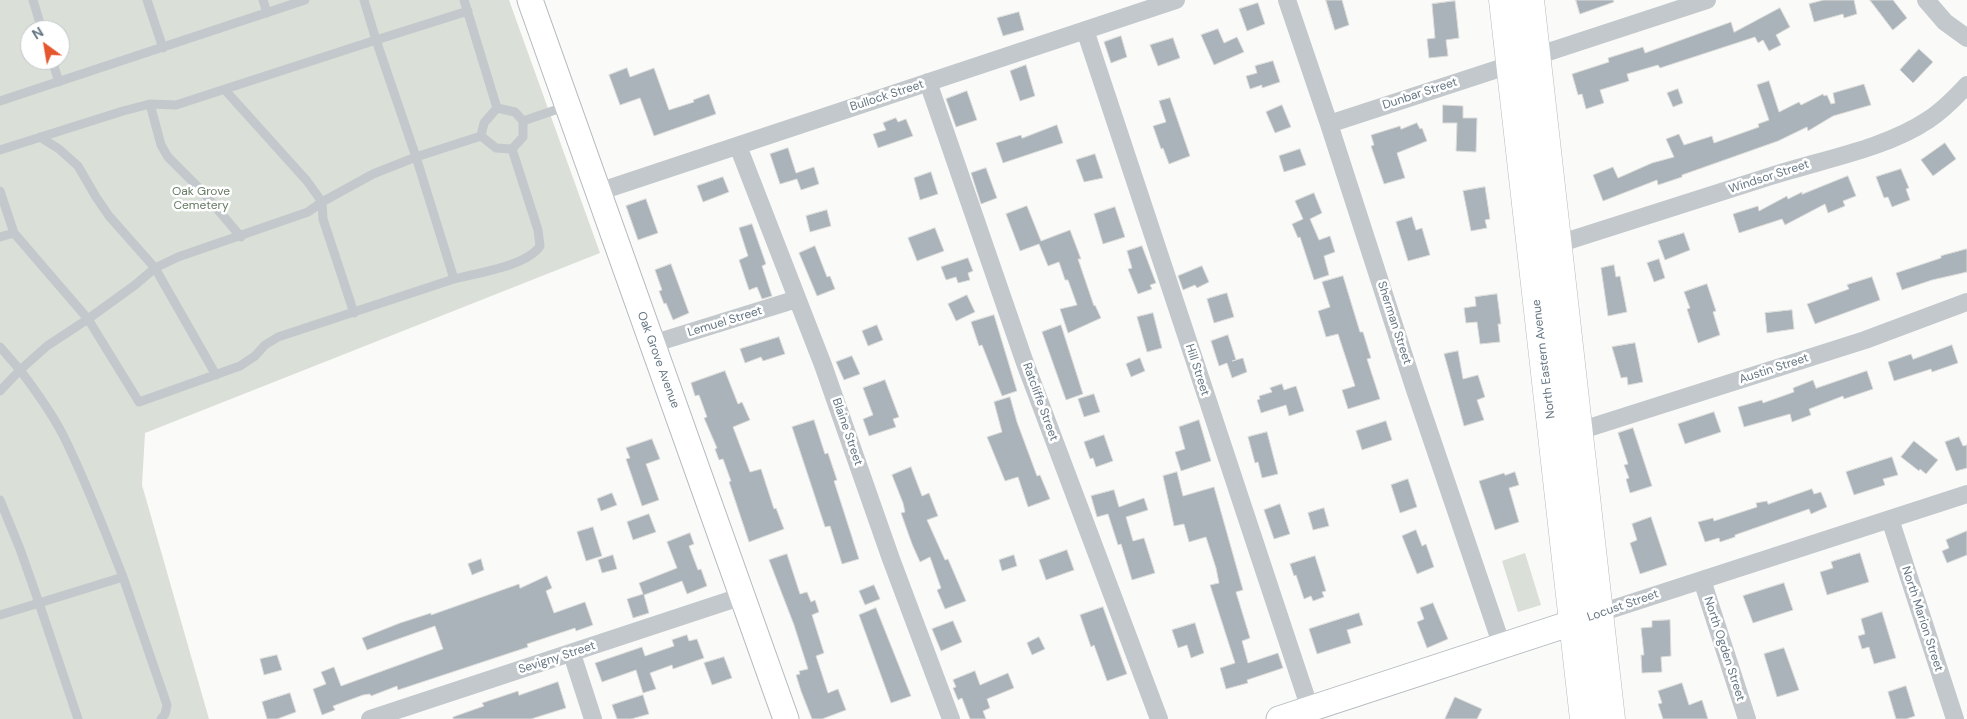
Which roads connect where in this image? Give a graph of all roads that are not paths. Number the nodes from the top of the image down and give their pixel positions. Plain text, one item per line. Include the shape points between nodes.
1 (33, 0) edge
2 (147, 0) edge
3 (263, 0) edge
4 (305, 0) edge
5 (364, 0) edge
6 (464, 0) edge
7 (530, 0) edge
8 (1176, 0) edge
9 (1287, 0) edge
10 (1503, 0) edge
11 (1530, 0) edge
12 (1707, 0) edge
13 (1926, 0) edge
14 (468, 10) junction
15 (267, 13) junction
16 (39, 20) edge
17 (1085, 30) junction
18 (1967, 38) edge
19 (376, 40) junction
20 (163, 48) junction
21 (1536, 56) junction
22 (1510, 65) junction
23 (56, 70) edge
24 (60, 82) junction
25 (928, 82) junction
26 (1967, 85) edge
27 (225, 90) junction
28 (0, 101) edge
29 (150, 104) junction
30 (568, 106) junction
31 (497, 108) junction
32 (522, 121) junction
33 (1329, 124) junction
34 (481, 136) junction
35 (40, 137) junction
36 (738, 146) junction
37 (512, 149) junction
38 (0, 150) edge
39 (416, 157) junction
40 (0, 191) edge
41 (598, 192) junction
42 (322, 202) junction
43 (14, 232) junction
44 (0, 237) edge
45 (241, 237) junction
46 (1558, 244) junction
47 (155, 268) junction
48 (454, 279) junction
49 (798, 299) junction
50 (1967, 302) edge
51 (354, 313) junction
52 (88, 319) junction
53 (652, 344) junction
54 (0, 347) edge
55 (20, 370) junction
56 (216, 375) junction
57 (0, 391) edge
58 (1579, 431) junction
59 (1967, 494) edge
60 (0, 500) edge
61 (1890, 519) junction
62 (123, 577) junction
63 (1702, 580) junction
64 (742, 596) junction
65 (39, 603) junction
66 (1600, 613) junction
67 (0, 615) edge
68 (1574, 622) junction
69 (1502, 646) junction
70 (572, 654) junction
71 (1310, 709) junction
72 (391, 716) edge
73 (78, 719) edge
74 (161, 719) edge
75 (370, 719) edge
76 (594, 719) edge
77 (786, 719) edge
78 (951, 719) edge
79 (1158, 719) edge
80 (1279, 719) edge
81 (1584, 719) edge
82 (1611, 719) edge
83 (1747, 719) edge
84 (1955, 719) edge

1 - 16 lane
2 - 20 lane
3 - 15 lane
4 - 15 lane
5 - 19 lane
6 - 14 lane
7 - 30 street, Oak Grove Avenue
8 - 17 street, Bullock Street
9 - 33 street, Sherman Street
10 - 22 main road, North Eastern Avenue
11 - 21 main road
12 - 21 street
13 - 18 street via 1945,22
14 - 19 lane
14 - 31 lane
15 - 20 lane
17 - 25 street, Bullock Street
17 - 71 street, Hill Street
19 - 27 lane
19 - 39 lane
20 - 24 lane
21 - 46 main road
22 - 33 street, Dunbar Street
22 - 68 main road, North Eastern Avenue
23 - 24 lane
24 - 28 lane
25 - 36 street, Bullock Street
25 - 79 street, Ratcliffe Street via 1025,363
26 - 46 street, Windsor Street via 1928,120 1862,149
27 - 29 lane via 176,105
27 - 42 lane
29 - 35 lane
29 - 45 lane via 161,145 168,157
30 - 32 lane
30 - 41 street, Oak Grove Avenue
31 - 32 lane via 515,112
31 - 34 lane via 484,123
32 - 37 lane via 523,137
33 - 69 street, Sherman Street
34 - 37 lane via 496,148
34 - 39 lane
35 - 38 lane
35 - 47 lane via 60,149 78,166 109,216
36 - 41 street, Bullock Street
36 - 49 street, Blaine Street
37 - 48 lane via 538,230 540,246 536,253 516,262
39 - 42 lane via 373,174
39 - 48 lane
40 - 43 lane
41 - 53 street, Oak Grove Avenue
42 - 45 lane via 308,212
42 - 51 lane via 323,219
43 - 44 lane
43 - 52 lane
45 - 47 lane
46 - 58 main road
47 - 52 lane
47 - 56 lane
48 - 51 lane
49 - 53 street, Lemuel Street
49 - 78 street, Blaine Street
50 - 58 street, Austin Street via 1865,340
51 - 56 lane via 278,338 240,366
52 - 55 lane via 47,346
52 - 56 lane via 139,402
53 - 64 street, Oak Grove Avenue
54 - 55 lane
55 - 57 lane
55 - 62 lane via 62,434
58 - 66 main road
59 - 61 street, Locust Street
60 - 65 lane
61 - 63 street, Locust Street
61 - 84 street, North Marion Street
62 - 65 lane
62 - 74 lane via 167,705
63 - 66 street, Locust Street
63 - 83 street, North Ogden Street
64 - 70 street, Sevigny Street
64 - 77 street, Oak Grove Avenue
65 - 67 lane
65 - 73 lane
66 - 68 street, Locust Street
66 - 82 main road
68 - 69 street, Locust Street
68 - 81 main road, North Eastern Avenue
69 - 71 street, Locust Street
70 - 72 street, Sevigny Street
70 - 76 street
71 - 80 street, Locust Street
72 - 75 street, Sevigny Street

